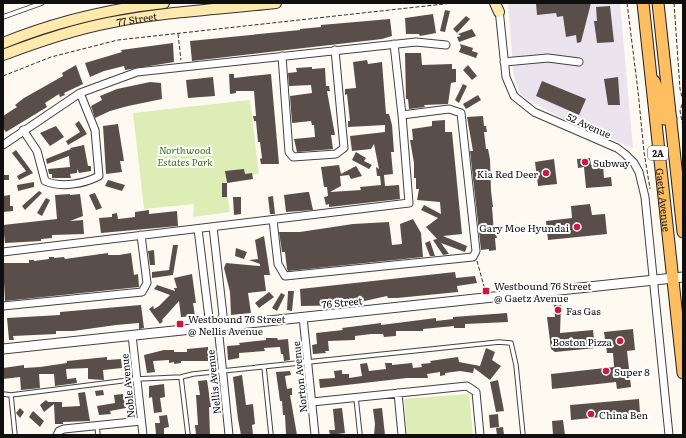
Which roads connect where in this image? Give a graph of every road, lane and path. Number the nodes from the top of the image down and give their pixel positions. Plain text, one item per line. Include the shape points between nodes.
1 (42, 3) edge
2 (164, 3) edge
3 (276, 3) edge
4 (453, 3) edge
5 (627, 3) edge
6 (638, 3) edge
7 (643, 3) edge
8 (658, 3) edge
9 (665, 3) edge
10 (674, 3) edge
11 (32, 4) edge
12 (497, 6) edge
13 (3, 18) edge
14 (646, 28) junction
15 (661, 30) junction
16 (178, 33) junction
17 (3, 43) edge
18 (394, 44) junction
19 (446, 45) dead end
20 (335, 50) junction
21 (3, 55) edge
22 (282, 56) junction
23 (504, 62) junction
24 (579, 62) dead end
25 (182, 67) junction
26 (649, 69) junction
27 (3, 76) edge
28 (80, 93) junction
29 (402, 115) junction
30 (671, 119) junction
31 (683, 127) edge
32 (23, 130) junction
33 (3, 145) edge
34 (650, 189) dead end
35 (273, 220) junction
36 (213, 227) junction
37 (198, 229) junction
38 (683, 232) edge
39 (141, 235) junction
40 (3, 252) edge
41 (474, 255) junction
42 (678, 278) edge
43 (653, 280) junction
44 (487, 291) dead end
45 (3, 306) edge
46 (303, 317) junction
47 (218, 326) junction
48 (132, 335) junction
49 (3, 349) edge
50 (308, 361) junction
51 (264, 367) junction
52 (223, 370) junction
53 (683, 373) edge
54 (182, 376) junction
55 (137, 379) junction
56 (398, 393) junction
57 (3, 394) edge
58 (11, 395) junction
59 (356, 398) junction
60 (312, 402) junction
61 (141, 421) junction
62 (97, 425) junction
63 (15, 435) edge
64 (57, 435) edge
65 (98, 435) edge
66 (143, 435) edge
67 (188, 435) edge
68 (229, 435) edge
69 (271, 435) edge
70 (315, 435) edge
71 (360, 435) edge
72 (402, 435) edge
73 (480, 435) edge
74 (523, 435) edge
75 (669, 435) edge

1 - 11 lane
2 - 17 main road, 77 Street via 82,17
3 - 21 main road, 77 Street via 108,23 57,36
4 - 16 path
5 - 34 path
6 - 14 main road
7 - 14 main road, Gaetz Avenue / 2A
8 - 15 main road, Gaetz Avenue / 2A
9 - 15 main road
10 - 31 path
11 - 13 lane
12 - 23 street, 52 Avenue
14 - 26 main road, Gaetz Avenue / 2A
15 - 30 main road, Gaetz Avenue / 2A
16 - 25 path
16 - 27 path via 118,40 86,47 51,57
18 - 19 street via 416,42
18 - 20 street
18 - 29 street
20 - 22 street
20 - 22 street via 344,148 336,154 293,157 289,152
22 - 25 street
23 - 24 street via 548,58
23 - 43 street, 52 Avenue via 511,91 526,107 617,148 634,162 644,188
25 - 28 street via 137,72
26 - 30 main road via 660,95 662,116 664,119
26 - 42 main road, Gaetz Avenue / 2A
28 - 32 street
28 - 32 street via 95,130 99,176 90,180 55,185 45,181 37,150
29 - 35 street via 409,203
29 - 41 street via 449,109 461,113 476,251
30 - 38 main road, Gaetz Avenue / 2A
32 - 33 street
35 - 36 street
35 - 41 street via 278,264 285,276
36 - 37 street
36 - 47 street via 222,315
37 - 39 street
37 - 47 street via 209,318
39 - 40 street
39 - 45 street via 147,283 142,292
41 - 44 path
42 - 43 street, 76 Street
42 - 53 main road, Gaetz Avenue / 2A
43 - 46 street, 76 Street
43 - 75 street, 52 Avenue
46 - 47 street, 76 Street
46 - 50 street, Norton Avenue
47 - 48 street, 76 Street
47 - 52 street, Nellis Avenue
48 - 49 street, 76 Street
48 - 55 street, Noble Avenue
50 - 51 lane
50 - 60 street, Norton Avenue
50 - 74 lane via 499,342 511,343 516,365
51 - 52 lane
51 - 69 lane
52 - 54 lane
52 - 68 street, Nellis Avenue
54 - 55 lane
54 - 67 lane
55 - 58 lane
55 - 61 street, Noble Avenue
56 - 59 street
56 - 72 street
56 - 73 street via 470,387 476,392
57 - 58 lane
58 - 63 lane
59 - 60 street
59 - 71 lane
60 - 70 street, Norton Avenue
61 - 62 street
61 - 66 street, Noble Avenue
62 - 64 street via 64,429 58,431
62 - 65 lane

